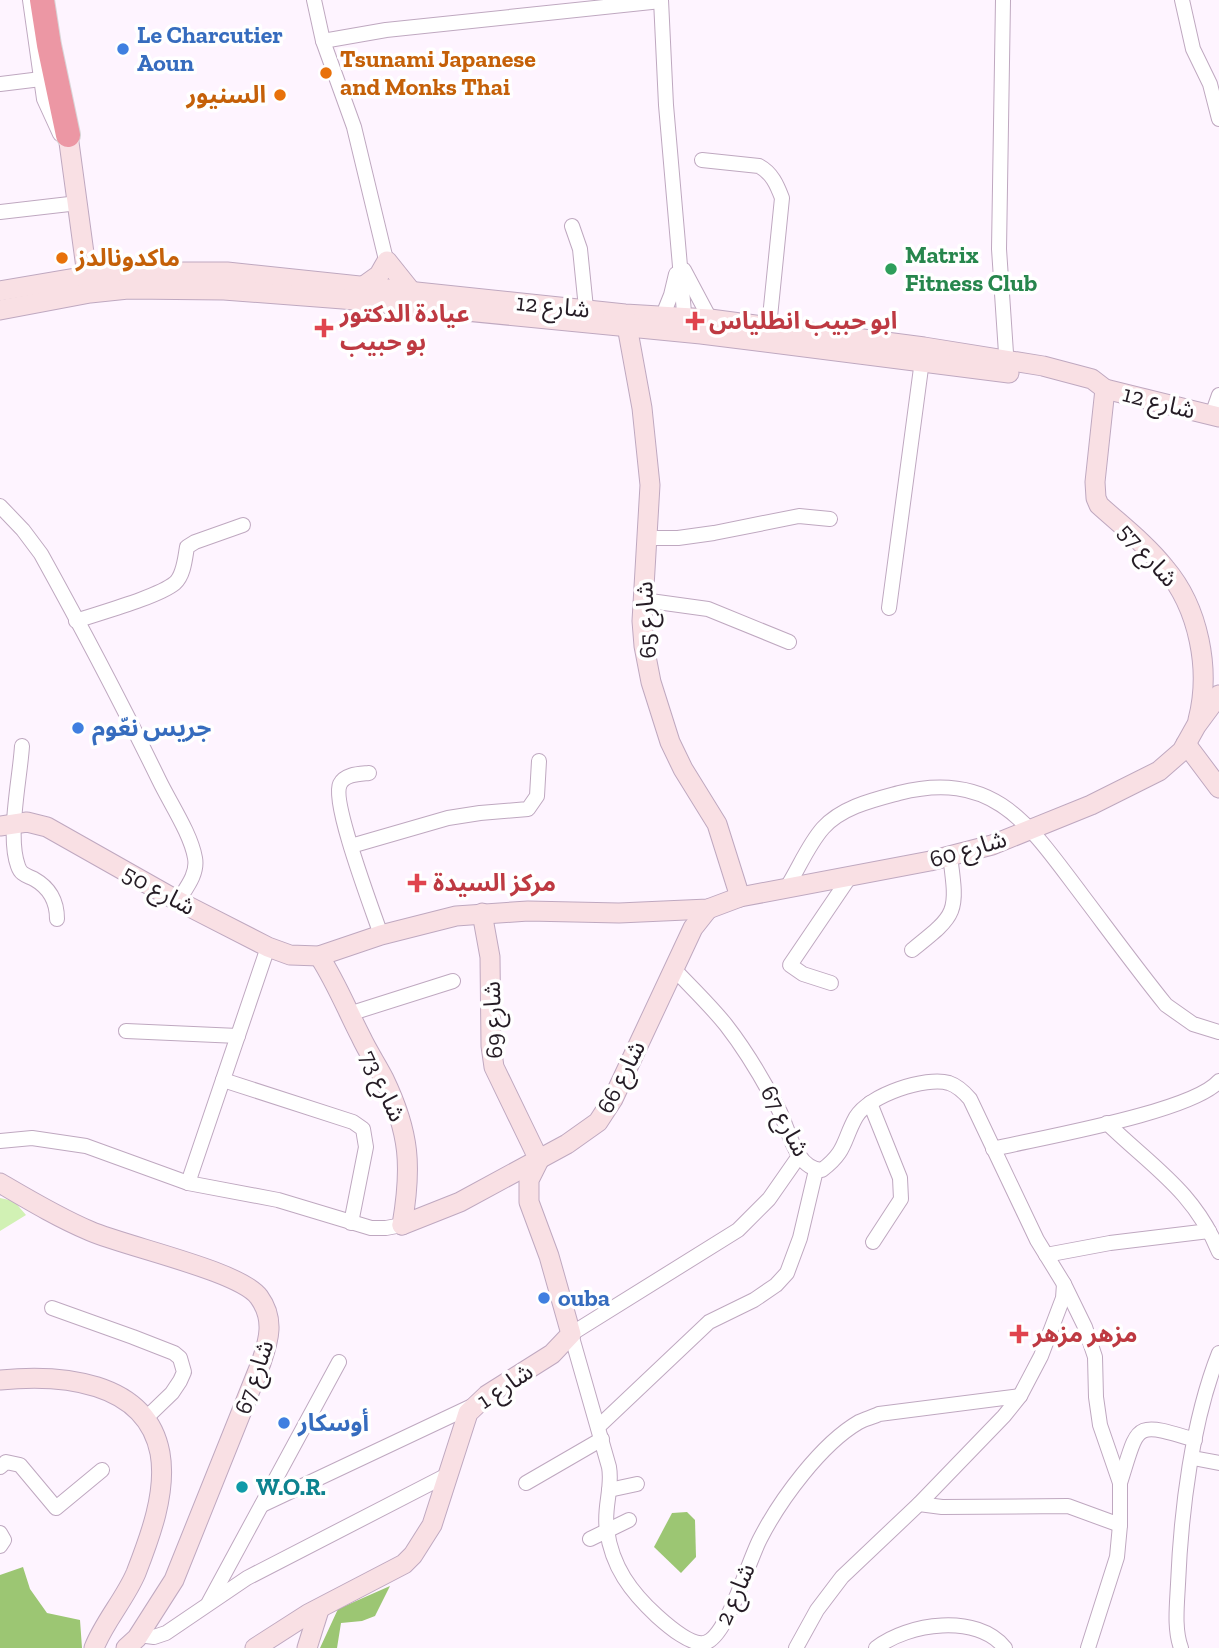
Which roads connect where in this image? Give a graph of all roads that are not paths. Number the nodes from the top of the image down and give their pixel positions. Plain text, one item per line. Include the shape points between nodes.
1 (30, 0) edge
2 (42, 0) edge
3 (51, 0) edge
4 (314, 0) edge
5 (661, 0) edge
6 (1003, 0) edge
7 (1182, 0) edge
8 (323, 41) junction
9 (41, 79) junction
10 (0, 84) edge
11 (1214, 84) edge
12 (1219, 119) edge
13 (70, 144) junction
14 (702, 160) dead end
15 (78, 203) junction
16 (0, 212) edge
17 (572, 226) dead end
18 (680, 259) junction
19 (387, 261) junction
20 (88, 284) junction
21 (365, 285) junction
22 (0, 291) edge
23 (411, 291) junction
24 (390, 296) junction
25 (0, 310) edge
26 (663, 315) junction
27 (587, 316) junction
28 (709, 319) junction
29 (626, 320) junction
30 (685, 325) junction
31 (769, 327) junction
32 (923, 354) junction
33 (1007, 366) junction
34 (1103, 388) junction
35 (1219, 395) edge
36 (1216, 416) edge
37 (0, 506) edge
38 (830, 519) dead end
39 (243, 525) dead end
40 (647, 538) junction
41 (643, 600) junction
42 (889, 608) dead end
43 (76, 621) junction
44 (789, 642) dead end
45 (1211, 675) edge
46 (1219, 695) edge
47 (1191, 735) junction
48 (22, 746) dead end
49 (539, 761) dead end
50 (369, 773) dead end
51 (1219, 774) edge
52 (1219, 788) edge
53 (7, 824) edge
54 (1032, 829) junction
55 (351, 846) junction
56 (950, 856) junction
57 (850, 875) junction
58 (788, 887) junction
59 (740, 897) junction
60 (178, 901) junction
61 (708, 909) junction
62 (482, 913) junction
63 (57, 919) dead end
64 (381, 935) junction
65 (268, 947) junction
66 (339, 950) junction
67 (912, 950) dead end
68 (319, 957) junction
69 (674, 969) junction
70 (335, 980) junction
71 (453, 981) dead end
72 (831, 983) dead end
73 (349, 1014) junction
74 (126, 1031) dead end
75 (1219, 1032) edge
76 (237, 1036) junction
77 (223, 1080) junction
78 (1219, 1081) edge
79 (870, 1103) junction
80 (1107, 1123) junction
81 (0, 1142) edge
82 (993, 1149) junction
83 (799, 1156) junction
84 (539, 1160) junction
85 (816, 1170) junction
86 (0, 1183) edge
87 (188, 1183) junction
88 (351, 1223) junction
89 (402, 1225) junction
90 (1209, 1231) junction
91 (873, 1242) dead end
92 (1219, 1252) edge
93 (1046, 1255) junction
94 (1064, 1284) junction
95 (52, 1308) dead end
96 (571, 1334) junction
97 (1219, 1353) edge
98 (339, 1362) dead end
99 (0, 1380) edge
100 (1020, 1395) junction
101 (472, 1406) junction
102 (145, 1419) junction
103 (600, 1433) junction
104 (1195, 1440) junction
105 (1193, 1458) junction
106 (1219, 1463) edge
107 (0, 1467) edge
108 (102, 1470) dead end
109 (447, 1475) junction
110 (526, 1483) dead end
111 (1120, 1483) junction
112 (637, 1484) dead end
113 (609, 1490) junction
114 (919, 1504) junction
115 (262, 1505) junction
116 (629, 1520) dead end
117 (1120, 1525) junction
118 (607, 1531) junction
119 (0, 1533) edge
120 (590, 1539) dead end
121 (0, 1546) edge
122 (208, 1604) junction
123 (319, 1610) junction
124 (295, 1623) junction
125 (134, 1642) edge
126 (100, 1643) edge
127 (702, 1646) edge
128 (255, 1648) edge
129 (287, 1648) edge
130 (307, 1648) edge
131 (796, 1648) edge
132 (876, 1648) edge
133 (1005, 1648) edge
134 (1088, 1648) edge
135 (1181, 1648) edge

1 - 9 street
2 - 13 highway
3 - 13 street via 74,127
4 - 8 street
5 - 8 street
5 - 18 street
6 - 33 street via 999,249
7 - 11 street via 1193,48
8 - 19 street via 354,127
9 - 10 street
9 - 13 street via 47,108
11 - 12 street
13 - 15 street
14 - 31 street via 759,166 778,187 782,198
15 - 16 street
15 - 20 street
17 - 27 street via 580,249
18 - 26 street
18 - 28 street
18 - 30 street
19 - 21 street via 379,275
19 - 23 street
19 - 24 street
20 - 21 street, شارع 12 via 162,272 227,272
20 - 22 street, شارع 12
20 - 24 street, شارع 12 via 330,298
20 - 25 street, شارع 12
21 - 24 street, شارع 12
23 - 24 street, شارع 12
23 - 27 street, شارع 12
24 - 27 street, شارع 12
26 - 29 street, شارع 12
26 - 30 street, شارع 12
27 - 29 street, شارع 12
28 - 30 street, شارع 12
28 - 31 street, شارع 12
29 - 30 street, شارع 12
29 - 40 street, شارع 65 via 648,453
30 - 32 street, شارع 12
31 - 32 street, شارع 12
32 - 33 street, شارع 12
32 - 42 street
33 - 34 street, شارع 12 via 1082,376
34 - 36 street, شارع 12
34 - 45 street, شارع 57 via 1096,498 1176,582
35 - 36 street
37 - 43 street via 33,542
38 - 40 street via 799,516 678,538
39 - 43 street via 187,547 176,583
40 - 41 street, شارع 65
41 - 44 street via 708,609
41 - 59 street, شارع 65 via 644,646 663,724 683,769 717,824
43 - 60 street via 192,849 194,872
45 - 47 street, شارع 57
46 - 47 street, شارع 60
47 - 51 street
47 - 52 street
47 - 54 street, شارع 60 via 1176,758 1144,780
48 - 53 street
49 - 55 street via 537,796 528,809 448,818
50 - 55 street via 347,777 338,788
53 - 60 street, شارع 50 via 47,827
53 - 63 street via 14,834 19,870 51,893
54 - 56 street, شارع 60
54 - 58 street via 986,797 950,788 912,790 863,803 827,825
54 - 75 street via 1166,1005 1193,1024
55 - 64 street
56 - 57 street, شارع 60
56 - 67 street via 955,902 946,922
57 - 58 street, شارع 60
57 - 72 street via 790,965
58 - 59 street, شارع 60
59 - 61 street, شارع 60
60 - 65 street, شارع 50
61 - 62 street, شارع 60
61 - 69 street, شارع 66
62 - 64 street, شارع 60
62 - 84 street, شارع 69 via 491,971 494,1066
64 - 66 street, شارع 60
65 - 68 street, شارع 50 via 290,955
65 - 76 street
66 - 68 street, شارع 60
66 - 70 street
68 - 70 street, شارع 73
69 - 83 street, شارع 67 via 724,1023 753,1063
69 - 84 street, شارع 66 via 604,1116
70 - 73 street, شارع 73
71 - 73 street
73 - 89 street, شارع 73 via 399,1113 408,1150 409,1188
74 - 76 street
76 - 77 street
77 - 87 street
77 - 88 street via 363,1129 366,1147
78 - 80 street via 1185,1102
79 - 82 street via 925,1082 951,1083 970,1099
79 - 85 street, شارع 67 via 856,1117 845,1146 832,1163
79 - 91 street via 900,1178 901,1199
80 - 82 street
80 - 90 street via 1178,1186
81 - 87 street via 32,1138 72,1143
82 - 93 street
83 - 85 street, شارع 67
83 - 96 street via 769,1199 738,1230
84 - 89 street, شارع 66 via 460,1202
84 - 96 street via 529,1180 529,1202
85 - 103 street via 787,1273 754,1300 709,1322
86 - 125 street, شارع 67 via 91,1231 236,1279 258,1295 269,1318 269,1341 174,1580
87 - 88 street via 278,1200
88 - 89 street via 386,1228
90 - 92 street
90 - 93 street
93 - 94 street
94 - 100 street via 1041,1356
94 - 111 street via 1095,1357 1100,1425
95 - 102 street via 180,1358 184,1372 180,1381
96 - 101 street, شارع 1 via 540,1363
96 - 103 street, شارع 2
97 - 104 street
98 - 115 street
99 - 102 street via 53,1380 106,1389
100 - 114 street
100 - 127 street, شارع 2 via 879,1414 859,1422 830,1444 761,1537 729,1616 719,1633
101 - 109 street, شارع 1
101 - 115 street
102 - 126 street via 160,1452 160,1492 135,1576
103 - 110 street
103 - 113 street, شارع 2 via 611,1476
104 - 105 street
104 - 111 street via 1145,1429 1134,1437
105 - 106 street
105 - 135 street via 1180,1552 1177,1638
107 - 108 street via 6,1462 20,1465 56,1508
109 - 122 street via 285,1557
109 - 123 street, شارع 1 via 432,1525 413,1555
111 - 117 street
112 - 113 street
113 - 118 street, شارع 2
114 - 117 street via 1068,1506
114 - 131 street via 827,1596
115 - 122 street
116 - 118 street
117 - 134 street via 1117,1558
118 - 120 street
118 - 127 street, شارع 2 via 622,1577 634,1593 672,1629
119 - 121 street via 4,1540
122 - 125 street via 159,1636
123 - 124 street, شارع 1
123 - 130 street
124 - 128 street, شارع 1
124 - 129 street
132 - 133 street via 905,1633 951,1625 984,1631

